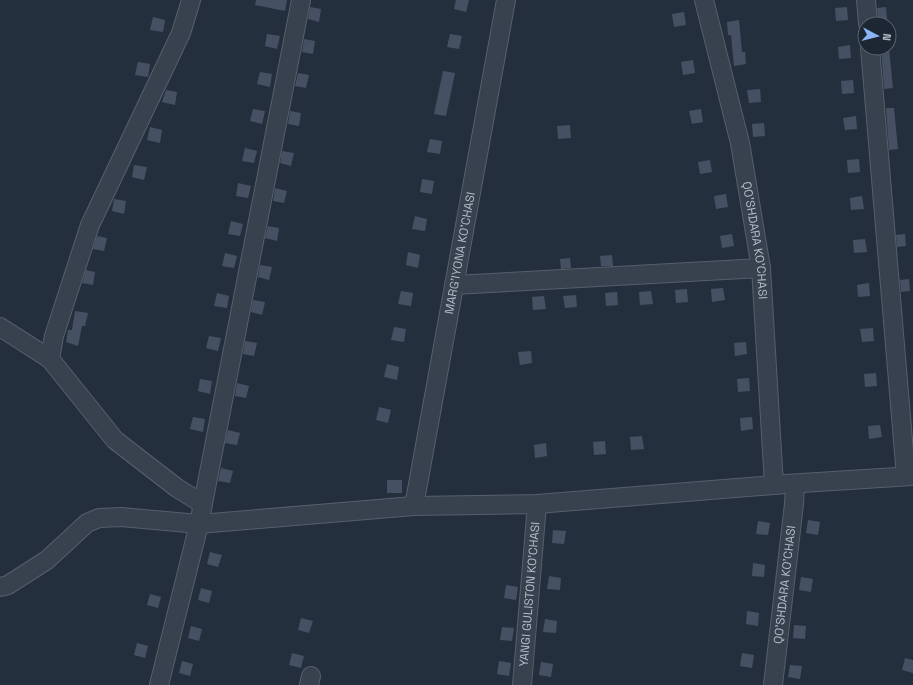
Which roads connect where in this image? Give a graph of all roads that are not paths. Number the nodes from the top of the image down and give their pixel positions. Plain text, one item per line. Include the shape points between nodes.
1 (191, 0) edge
2 (301, 0) edge
3 (506, 0) edge
4 (704, 0) edge
5 (866, 0) edge
6 (867, 16) edge
7 (871, 56) edge
8 (761, 268) junction
9 (454, 285) junction
10 (0, 327) edge
11 (50, 358) junction
12 (909, 476) edge
13 (795, 484) junction
14 (774, 486) junction
15 (203, 504) junction
16 (537, 504) junction
17 (414, 506) junction
18 (199, 524) junction
19 (0, 587) edge
20 (159, 685) edge
21 (522, 685) edge
22 (772, 685) edge

1 - 11 street via 181,33 90,225 54,336
2 - 15 street
3 - 9 street, MARG'IYONA KO'CHASI
4 - 8 street, QO'SHDARA KO'CHASI via 740,143
5 - 6 street
7 - 12 street
8 - 9 street
8 - 14 street, QO'SHDARA KO'CHASI
9 - 17 street, MARG'IYONA KO'CHASI
10 - 11 street
11 - 15 street via 115,440 177,488
12 - 13 street
13 - 14 street
13 - 22 street, QO'SHDARA KO'CHASI
14 - 16 street
15 - 18 street
16 - 17 street
16 - 21 street, YANGI GULISTON KO'CHASI
17 - 18 street
18 - 19 street via 121,517 99,518 87,523 47,560 8,585
18 - 20 street

